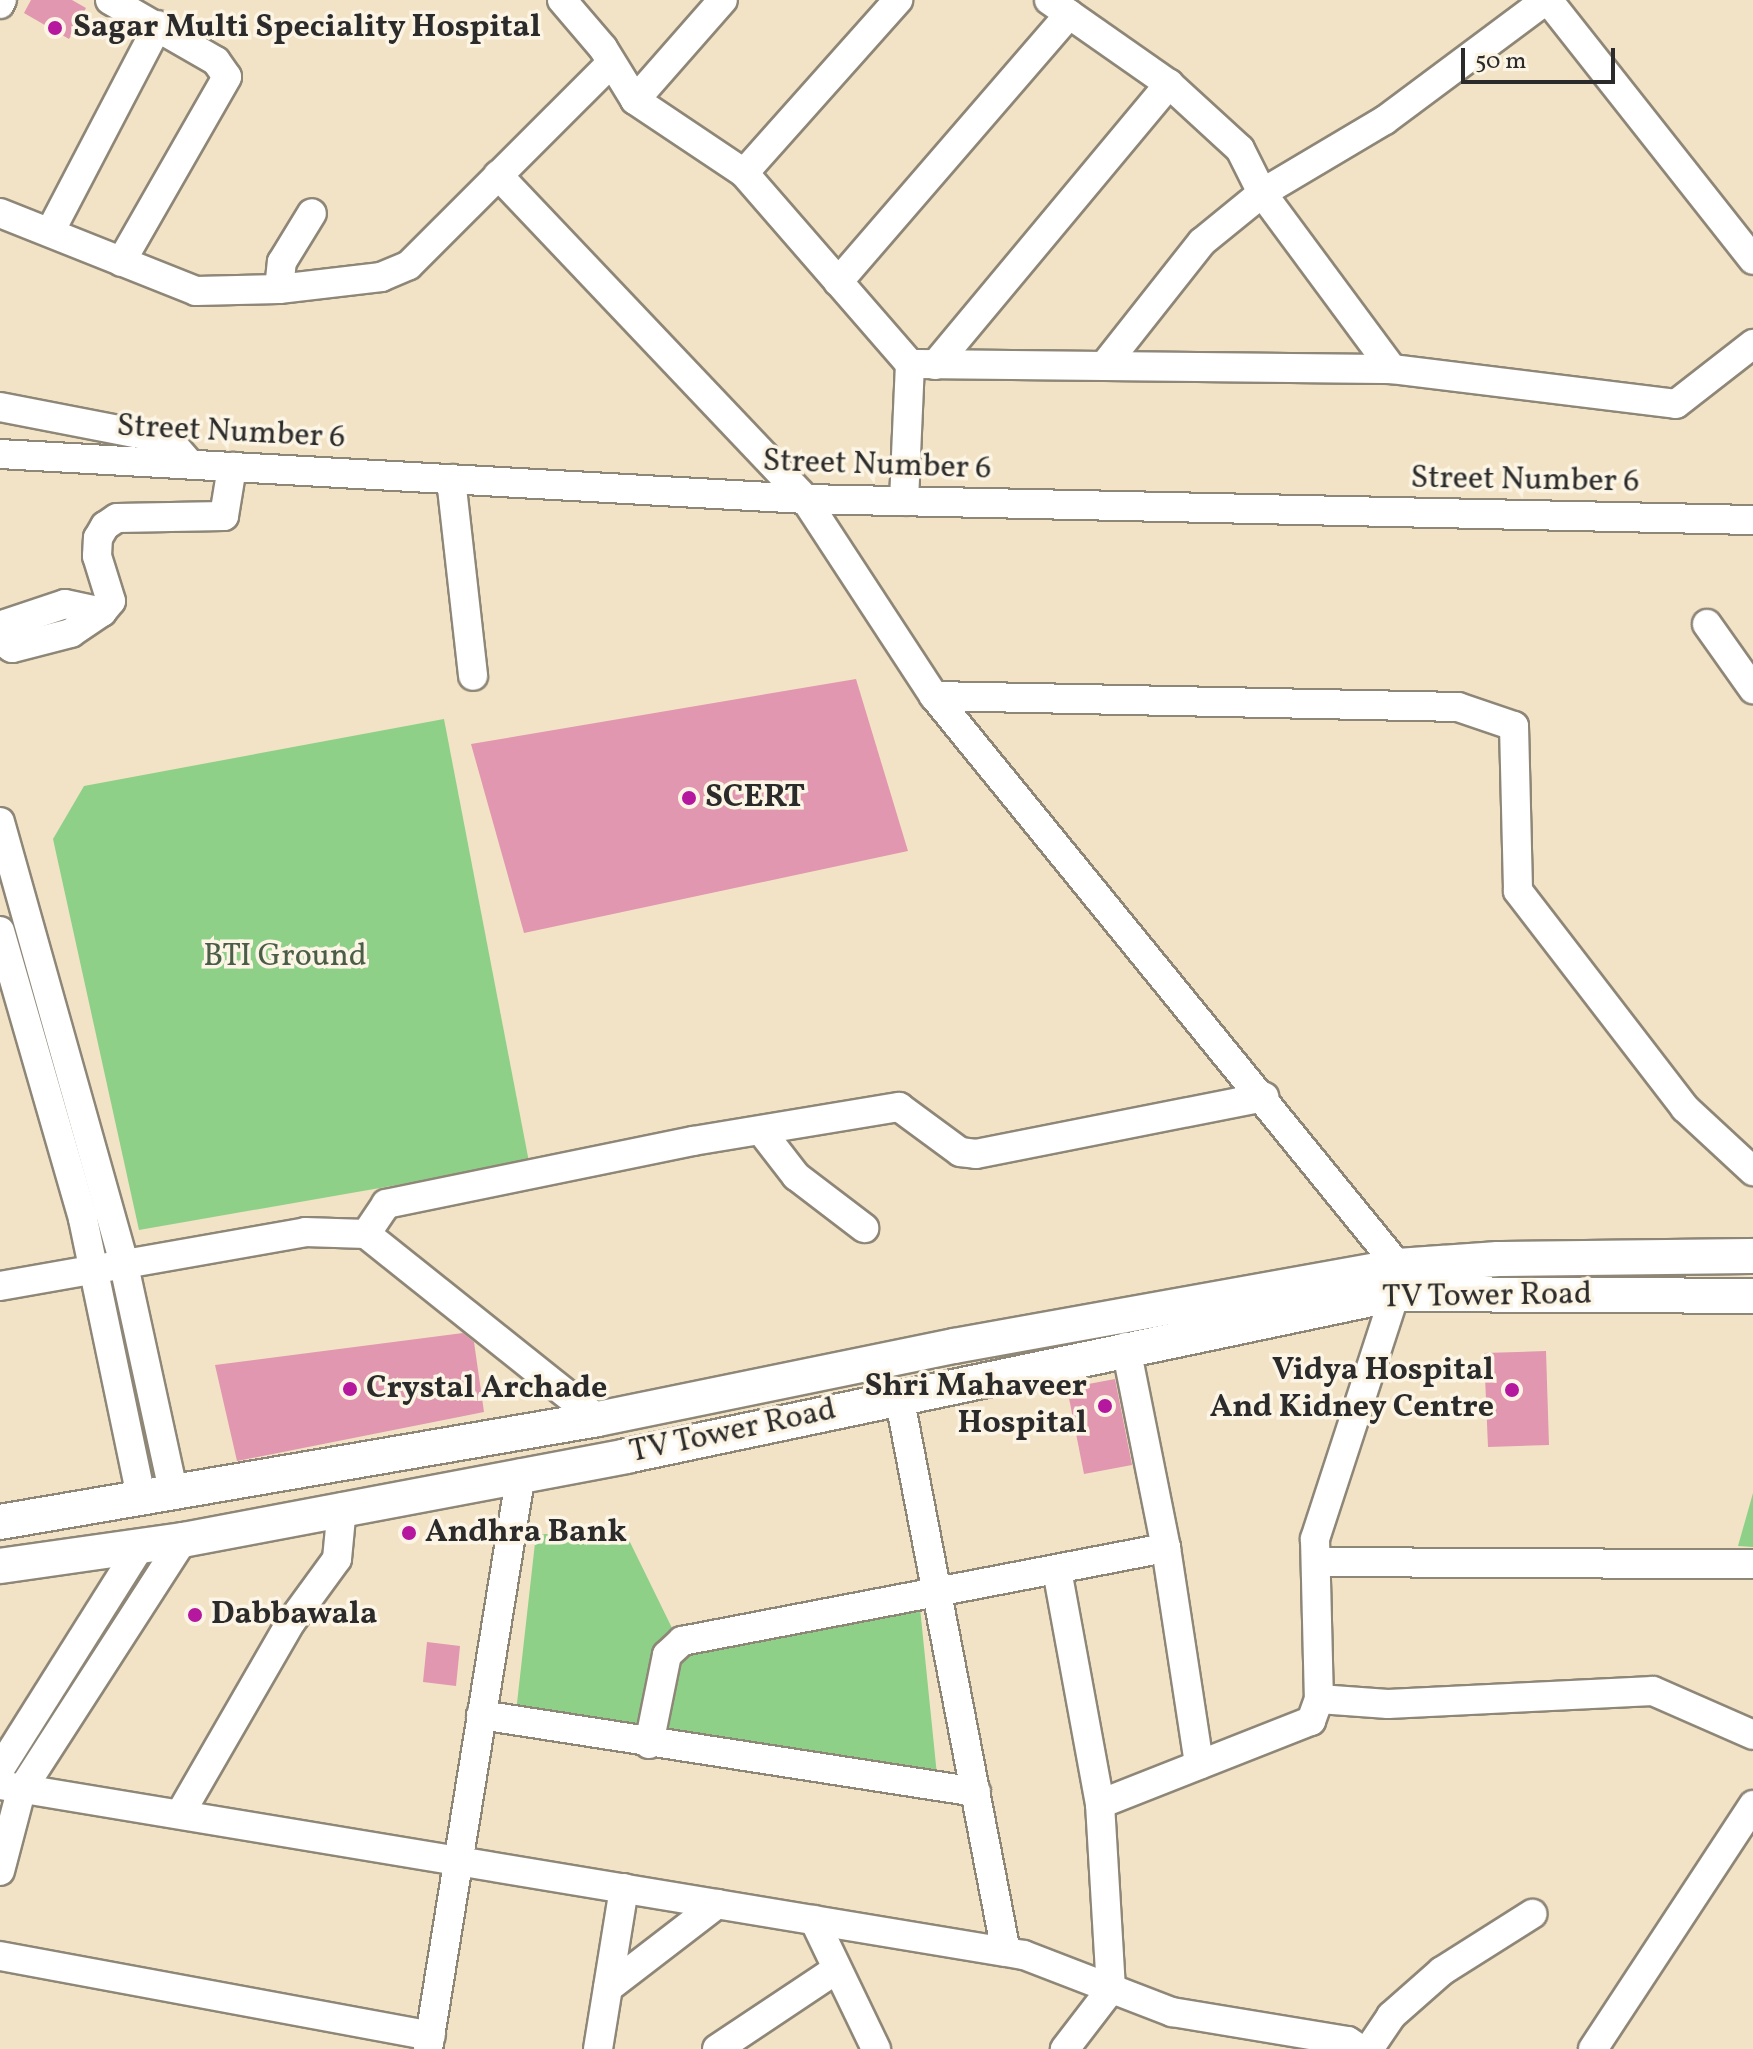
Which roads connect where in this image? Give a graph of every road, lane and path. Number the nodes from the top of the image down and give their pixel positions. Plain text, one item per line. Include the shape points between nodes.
1 (110, 0) edge
2 (723, 0) edge
3 (898, 0) edge
4 (1547, 0) edge
5 (569, 2) edge
6 (1059, 7) edge
7 (158, 25) junction
8 (610, 64) junction
9 (1169, 84) junction
10 (635, 100) junction
11 (744, 173) junction
12 (498, 175) junction
13 (1262, 193) junction
14 (0, 213) edge
15 (312, 213) dead end
16 (51, 230) junction
17 (1753, 260) edge
18 (121, 262) junction
19 (838, 282) junction
20 (279, 289) junction
21 (1753, 344) edge
22 (923, 364) junction
23 (1104, 366) junction
24 (1392, 369) junction
25 (0, 407) edge
26 (0, 454) edge
27 (190, 464) junction
28 (232, 467) junction
29 (451, 479) junction
30 (805, 499) junction
31 (904, 501) junction
32 (1753, 520) edge
33 (1707, 624) dead end
34 (0, 637) edge
35 (473, 676) dead end
36 (1753, 689) edge
37 (934, 696) junction
38 (0, 822) edge
39 (0, 931) edge
40 (64, 1049) junction
41 (35, 1057) junction
42 (1264, 1097) junction
43 (762, 1132) junction
44 (1753, 1171) edge
45 (864, 1228) dead end
46 (366, 1234) junction
47 (1753, 1256) edge
48 (123, 1261) junction
49 (95, 1267) junction
50 (1396, 1280) junction
51 (0, 1286) edge
52 (1753, 1296) edge
53 (1126, 1347) junction
54 (899, 1396) junction
55 (598, 1419) junction
56 (521, 1473) junction
57 (174, 1494) junction
58 (141, 1497) junction
59 (342, 1507) junction
60 (0, 1522) edge
61 (183, 1540) junction
62 (141, 1545) junction
63 (1166, 1548) junction
64 (1316, 1562) junction
65 (1753, 1564) edge
66 (0, 1566) edge
67 (1057, 1570) junction
68 (937, 1596) junction
69 (1319, 1699) junction
70 (481, 1715) junction
71 (1753, 1735) edge
72 (649, 1744) junction
73 (1199, 1764) junction
74 (0, 1769) edge
75 (11, 1788) edge
76 (976, 1792) junction
77 (1100, 1804) junction
78 (1753, 1805) edge
79 (180, 1814) junction
80 (458, 1860) junction
81 (0, 1871) edge
82 (624, 1888) junction
83 (717, 1904) junction
84 (1532, 1914) dead end
85 (814, 1920) junction
86 (1006, 1952) junction
87 (0, 1956) edge
88 (837, 1969) junction
89 (608, 1988) junction
90 (1111, 1989) junction
91 (1288, 2041) edge
92 (430, 2042) edge
93 (598, 2049) edge
94 (717, 2049) edge
95 (876, 2049) edge
96 (1065, 2049) edge
97 (1360, 2049) edge
98 (1369, 2049) edge
99 (1593, 2049) edge

1 - 7 street
2 - 10 street
3 - 11 street
4 - 13 street via 1385,120
4 - 17 street
5 - 8 street
6 - 9 street
6 - 19 street
7 - 16 street
7 - 18 street via 216,61 227,77
8 - 10 street
8 - 12 street
9 - 13 street via 1240,149
9 - 22 street
10 - 11 street
11 - 19 street
12 - 20 street via 409,265 381,277
12 - 30 street
13 - 23 street via 1202,242
13 - 24 street
14 - 16 street
15 - 20 street via 282,262
16 - 18 street
18 - 20 street via 196,291
19 - 22 street
21 - 24 street via 1676,404
22 - 23 street
22 - 31 street
23 - 24 street
25 - 27 street via 169,440
26 - 27 street, Street Number 6
27 - 28 street, Street Number 6
28 - 29 street, Street Number 6
28 - 34 street via 224,516 117,518 105,526 97,556 111,601 102,612 65,604 5,624
29 - 30 street, Street Number 6
29 - 35 street
30 - 31 street, Street Number 6
30 - 37 street
31 - 32 street, Street Number 6
33 - 36 street
37 - 42 street
37 - 44 street via 1458,707 1514,726 1518,891 1685,1108
38 - 40 street
39 - 41 street
40 - 41 street
40 - 48 street
41 - 49 street
42 - 43 street via 976,1154 960,1152 899,1107
42 - 50 street
43 - 45 street via 796,1176
43 - 46 street via 693,1141 386,1204
46 - 48 street via 305,1232
46 - 55 street
47 - 50 main road, TV Tower Road via 1498,1259
48 - 49 street
48 - 57 street
49 - 51 street
49 - 58 street
50 - 52 main road, TV Tower Road
50 - 53 main road, TV Tower Road
50 - 55 main road, TV Tower Road via 954,1346
50 - 64 street via 1315,1539
53 - 54 main road, TV Tower Road
53 - 63 street
54 - 56 main road, TV Tower Road via 626,1456
54 - 68 street
55 - 57 main road, TV Tower Road
56 - 59 main road, TV Tower Road
56 - 70 street
57 - 58 main road, TV Tower Road
57 - 61 main road
58 - 60 main road, TV Tower Road
58 - 62 main road
59 - 61 main road, TV Tower Road
59 - 79 street via 337,1559 291,1622
61 - 62 main road, TV Tower Road
61 - 75 street
62 - 66 main road, TV Tower Road
62 - 74 street
63 - 67 street
63 - 73 street
64 - 65 street
64 - 69 street
67 - 68 street
67 - 77 street
68 - 72 street via 682,1641 667,1655
68 - 76 street
69 - 71 street via 1388,1704 1653,1691
69 - 73 street via 1311,1721
70 - 72 street
70 - 80 street
72 - 76 street
73 - 77 street
75 - 79 street
75 - 81 street
76 - 86 street
77 - 90 street
78 - 99 street
79 - 80 street
80 - 82 street
80 - 92 street
82 - 83 street
82 - 89 street
83 - 85 street
83 - 89 street
84 - 98 street via 1442,1971 1391,2016
85 - 86 street
85 - 88 street
86 - 90 street
87 - 92 street
88 - 94 street
88 - 95 street
89 - 93 street
90 - 91 street via 1172,2012
90 - 96 street
91 - 97 street via 1348,2041

